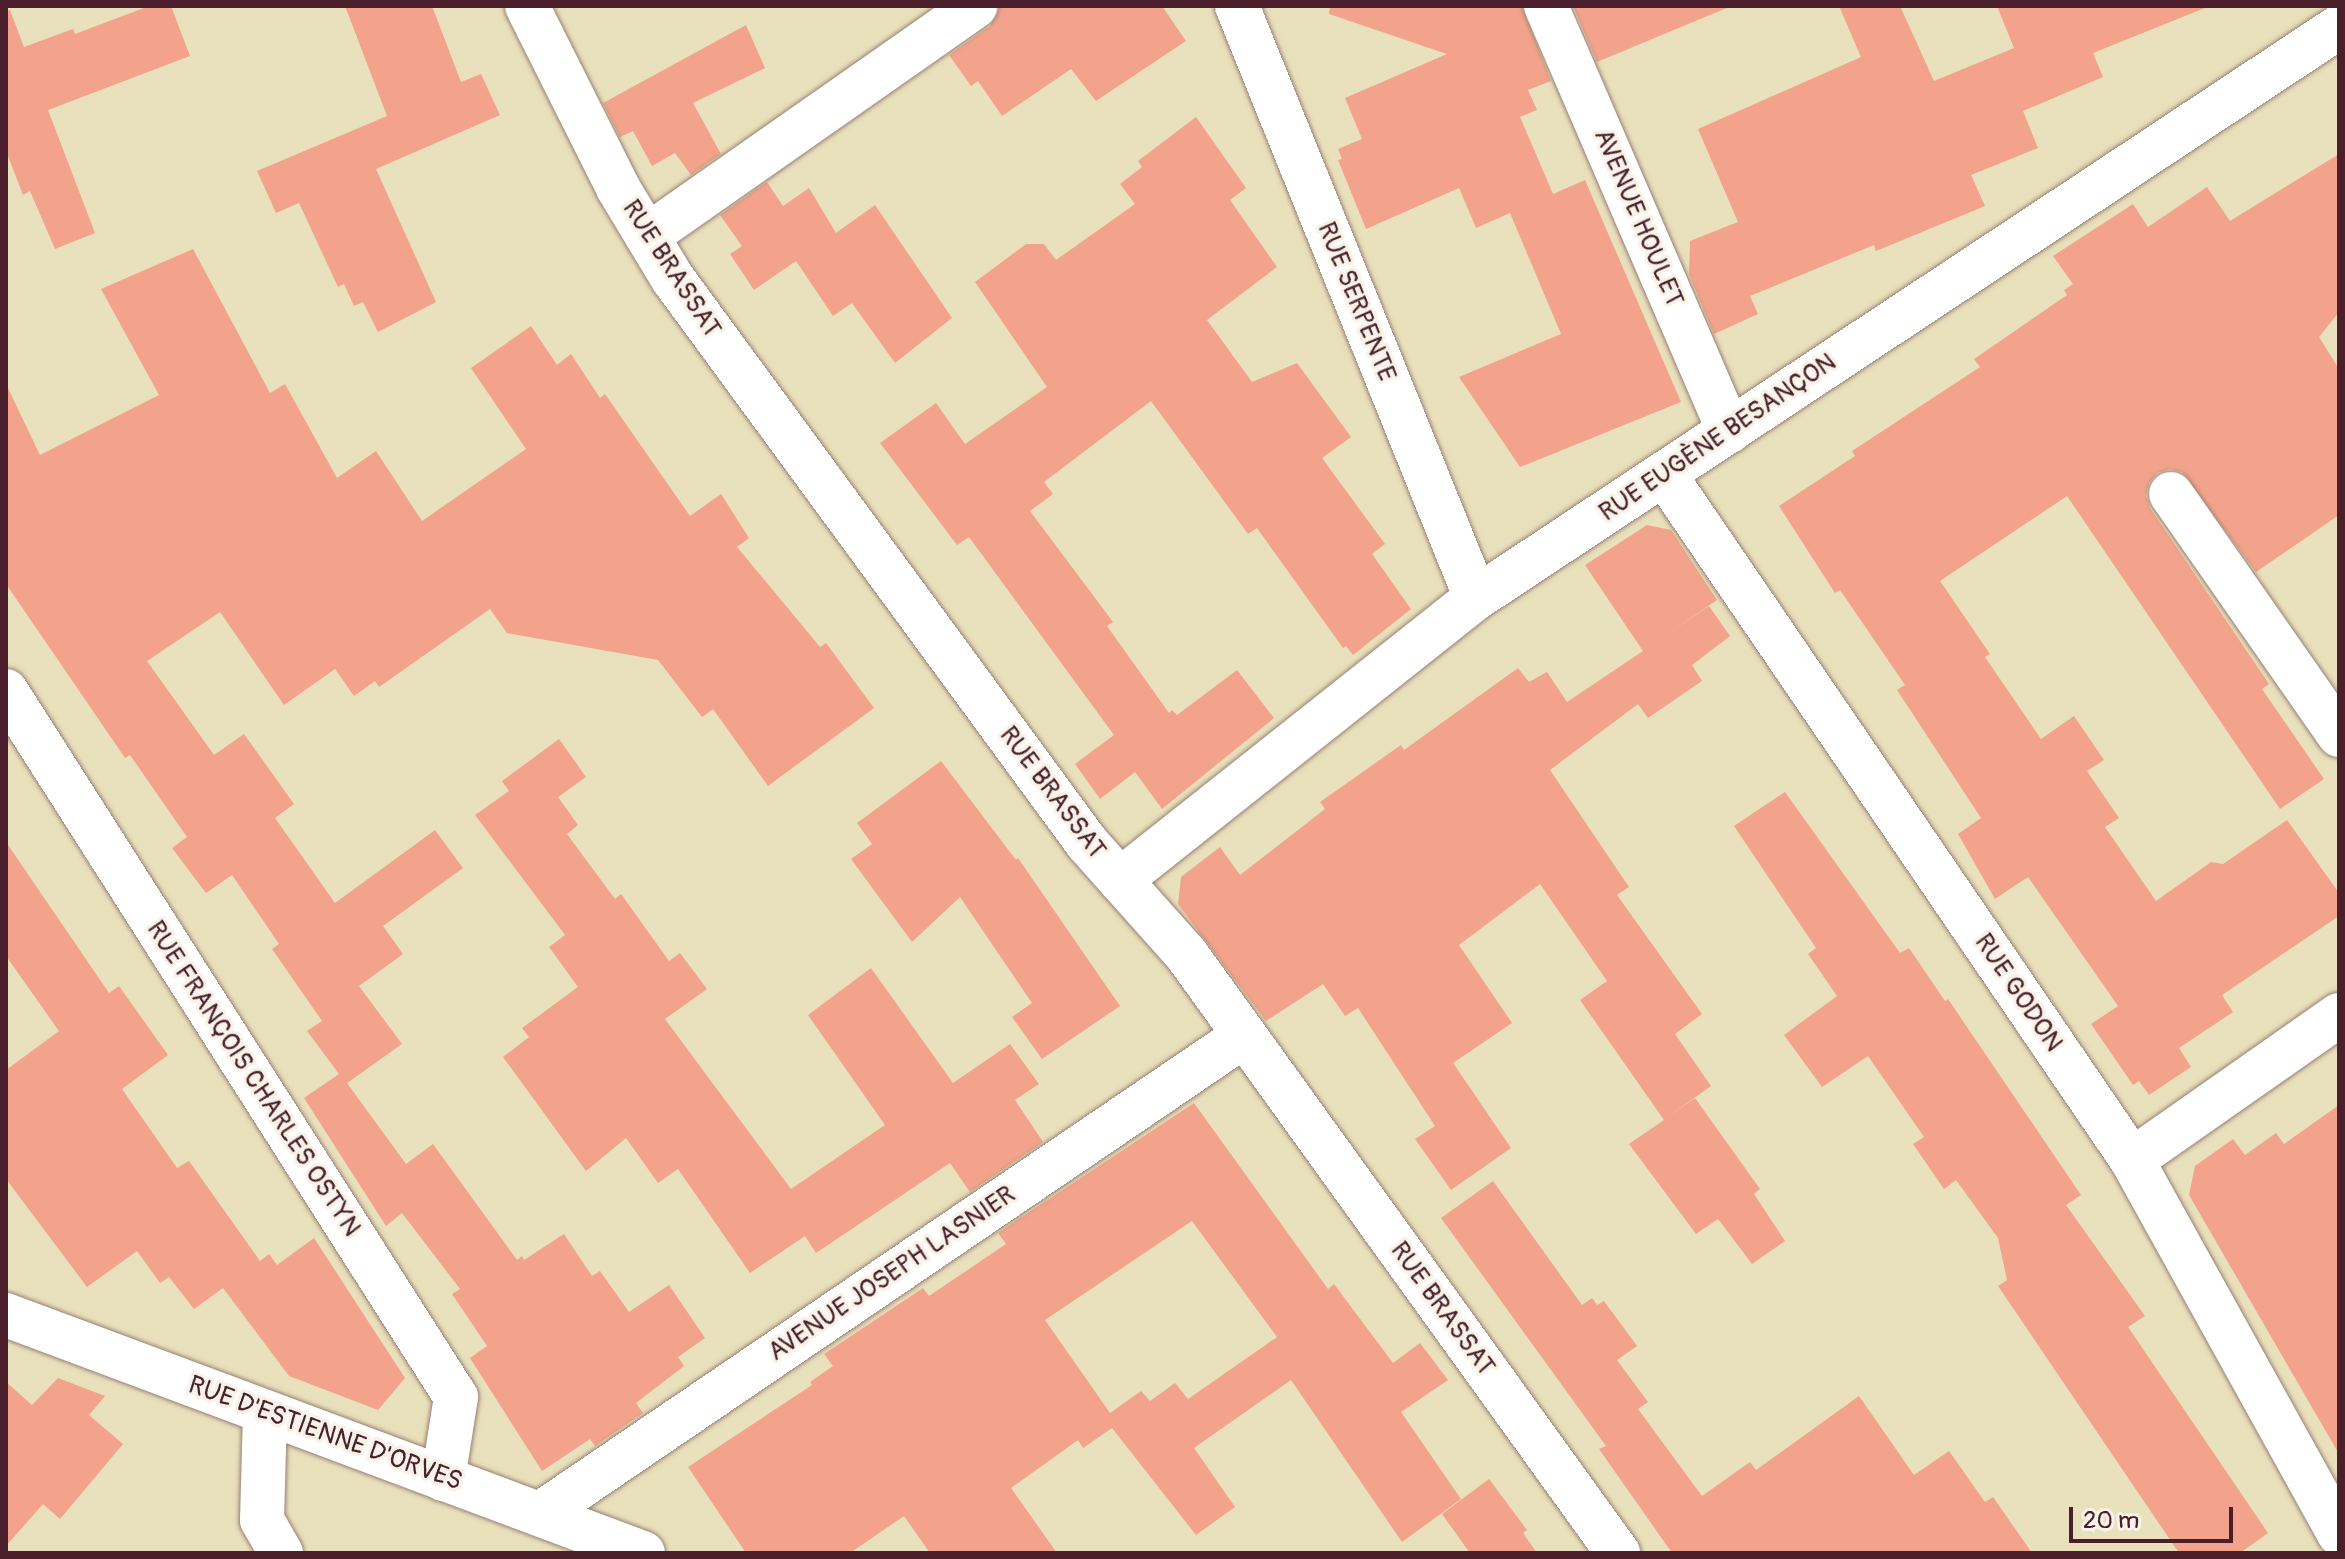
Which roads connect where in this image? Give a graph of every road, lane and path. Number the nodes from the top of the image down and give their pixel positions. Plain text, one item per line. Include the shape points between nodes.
1 (527, 6) edge
2 (975, 6) edge
3 (1237, 6) edge
4 (1546, 6) edge
5 (2339, 27) edge
6 (647, 236) junction
7 (1729, 431) junction
8 (1664, 474) junction
9 (2171, 494) dead end
10 (1476, 598) junction
11 (6, 691) edge
12 (2339, 735) edge
13 (1120, 880) junction
14 (2339, 1015) edge
15 (1245, 1035) junction
16 (2132, 1160) junction
17 (6, 1315) edge
18 (265, 1413) junction
19 (443, 1479) junction
20 (540, 1514) junction
21 (2339, 1533) edge
22 (281, 1553) edge
23 (643, 1553) edge
24 (1618, 1553) edge

1 - 6 street, RUE BRASSAT
2 - 6 street
3 - 10 street, RUE SERPENTE
4 - 7 street, AVENUE HOULET
5 - 7 street, RUE EUGÈNE BESANÇON
6 - 13 street, RUE BRASSAT via 673,279 1087,843
7 - 8 street, RUE EUGÈNE BESANÇON
8 - 10 street, RUE EUGÈNE BESANÇON
8 - 16 street, RUE GODON
9 - 12 street
10 - 13 street, RUE EUGÈNE BESANÇON
11 - 19 street, RUE FRANÇOIS CHARLES OSTYN via 456,1397
13 - 15 street, RUE BRASSAT via 1186,954
14 - 16 street
15 - 20 street, AVENUE JOSEPH LASNIER
15 - 24 street, RUE BRASSAT
16 - 21 street, RUE GODON
17 - 18 street, RUE D'ESTIENNE D'ORVES
18 - 19 street, RUE D'ESTIENNE D'ORVES
18 - 22 street via 262,1520
19 - 20 street, RUE D'ESTIENNE D'ORVES
20 - 23 street, RUE D'ESTIENNE D'ORVES

